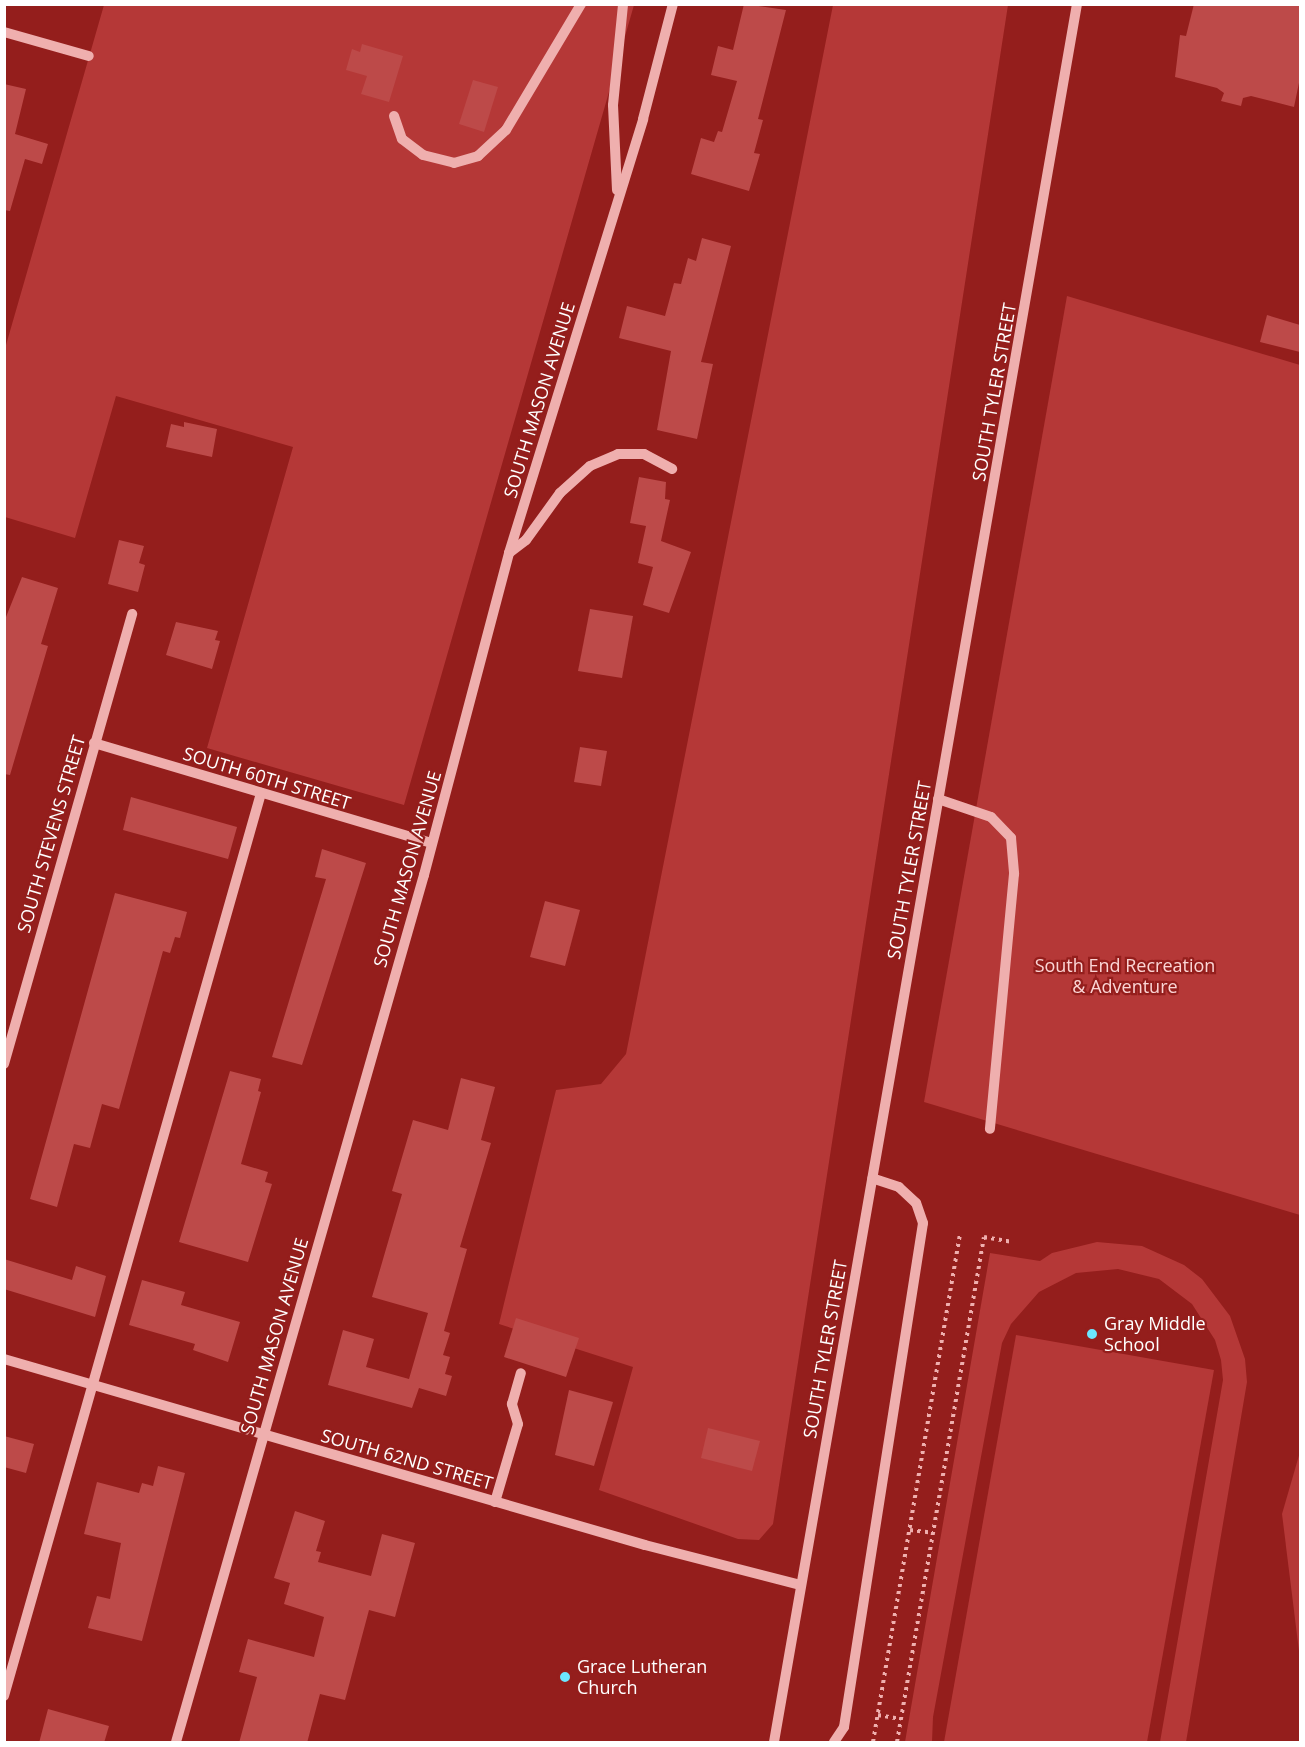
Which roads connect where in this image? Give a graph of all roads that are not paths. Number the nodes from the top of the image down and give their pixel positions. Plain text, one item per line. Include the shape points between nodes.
1 (580, 4) edge
2 (623, 4) edge
3 (673, 4) edge
4 (1077, 4) edge
5 (4, 32) edge
6 (89, 56) dead end
7 (394, 116) dead end
8 (618, 197) junction
9 (672, 469) dead end
10 (509, 553) junction
11 (132, 614) dead end
12 (94, 743) junction
13 (261, 793) junction
14 (938, 799) junction
15 (431, 843) junction
16 (4, 1064) edge
17 (990, 1129) dead end
18 (872, 1178) junction
19 (4, 1359) edge
20 (520, 1373) dead end
21 (92, 1385) junction
22 (264, 1435) junction
23 (495, 1502) junction
24 (801, 1585) junction
25 (4, 1696) edge
26 (775, 1742) edge
27 (176, 1743) edge
28 (834, 1743) edge

1 - 7 street via 506,130 478,156 454,163 423,155 402,139
2 - 8 street via 613,105
3 - 8 street, SOUTH MASON AVENUE
4 - 14 street, SOUTH TYLER STREET
5 - 6 street
8 - 10 street, SOUTH MASON AVENUE
9 - 10 street via 644,454 618,454 590,466 560,493 526,540
10 - 15 street, SOUTH MASON AVENUE
11 - 12 street, SOUTH STEVENS STREET
12 - 13 street, SOUTH 60TH STREET
12 - 16 street, SOUTH STEVENS STREET
13 - 15 street, SOUTH 60TH STREET
13 - 21 street
14 - 17 street via 991,817 1011,838 1014,874
14 - 18 street, SOUTH TYLER STREET
15 - 22 street, SOUTH MASON AVENUE
18 - 24 street, SOUTH TYLER STREET
18 - 28 street via 899,1187 916,1203 923,1223 844,1727
19 - 21 street, SOUTH 62ND STREET
20 - 23 street via 512,1404 518,1424
21 - 22 street, SOUTH 62ND STREET
21 - 25 street
22 - 23 street, SOUTH 62ND STREET
22 - 27 street, SOUTH MASON AVENUE
23 - 24 street, SOUTH 62ND STREET
24 - 26 street, SOUTH TYLER STREET

